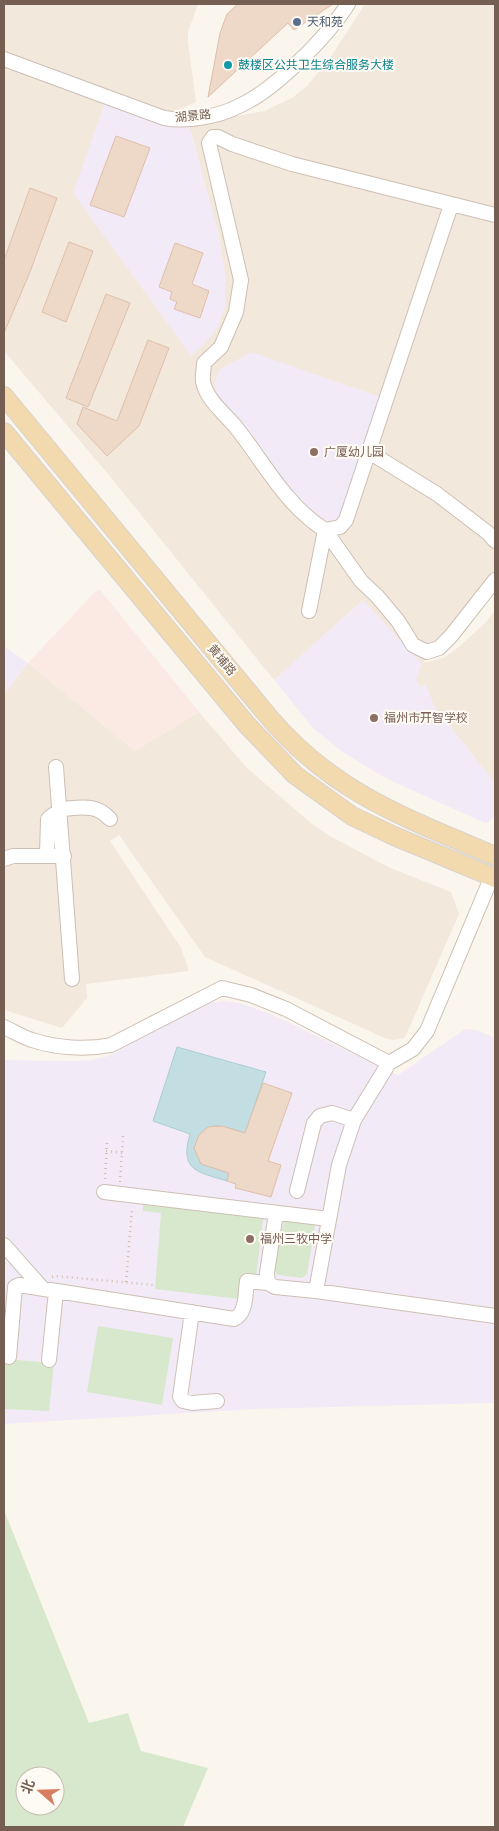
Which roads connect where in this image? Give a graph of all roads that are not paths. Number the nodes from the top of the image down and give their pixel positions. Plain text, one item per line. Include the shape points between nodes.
1 (348, 4) edge
2 (4, 59) edge
3 (451, 205) junction
4 (495, 215) edge
5 (4, 396) edge
6 (4, 432) edge
7 (369, 452) junction
8 (325, 530) junction
9 (495, 540) edge
10 (495, 580) edge
11 (309, 611) dead end
12 (56, 767) dead end
13 (60, 812) junction
14 (110, 819) dead end
15 (47, 856) junction
16 (64, 856) junction
17 (495, 856) edge
18 (4, 859) edge
19 (494, 877) edge
20 (72, 979) dead end
21 (4, 1026) edge
22 (389, 1063) junction
23 (354, 1120) junction
24 (297, 1191) dead end
25 (104, 1192) road end
26 (276, 1213) junction
27 (329, 1219) junction
28 (4, 1245) edge
29 (268, 1283) junction
30 (46, 1288) junction
31 (316, 1291) junction
32 (192, 1312) junction
33 (495, 1316) edge
34 (9, 1357) dead end
35 (49, 1360) dead end
36 (217, 1401) dead end

1 - 2 street, 湖景路 via 324,36 277,80 241,106 213,115 177,120 164,118
3 - 4 street
3 - 7 street
3 - 8 street via 292,164 218,137 213,137 209,143 241,280 236,312 221,347 204,363 203,382 210,398 235,426 278,486 310,520
5 - 17 main road, 黄埔路 via 268,716 299,749 334,778 375,803
6 - 19 main road, 黄埔路 via 246,725 295,775 352,816
7 - 8 street via 346,520 340,527
7 - 9 street via 437,494
8 - 10 street via 361,581 398,621 413,645 427,652 440,648
8 - 11 street
12 - 13 street
13 - 14 street via 92,807
13 - 15 street via 48,819
13 - 16 street
15 - 16 street
15 - 18 street
16 - 20 street
19 - 22 street via 427,1031 413,1049
21 - 22 street via 43,1043 103,1047 222,988 286,1009
22 - 23 street
23 - 24 street via 332,1113 320,1116 314,1123
23 - 27 street via 339,1165
25 - 26 street
26 - 27 street
26 - 29 street
27 - 31 street
28 - 30 street
29 - 31 street via 275,1287
29 - 32 street via 247,1281 243,1312 234,1319
30 - 32 street
30 - 34 street via 15,1287
30 - 35 street
31 - 33 street
32 - 36 street via 180,1396 183,1401 192,1403

